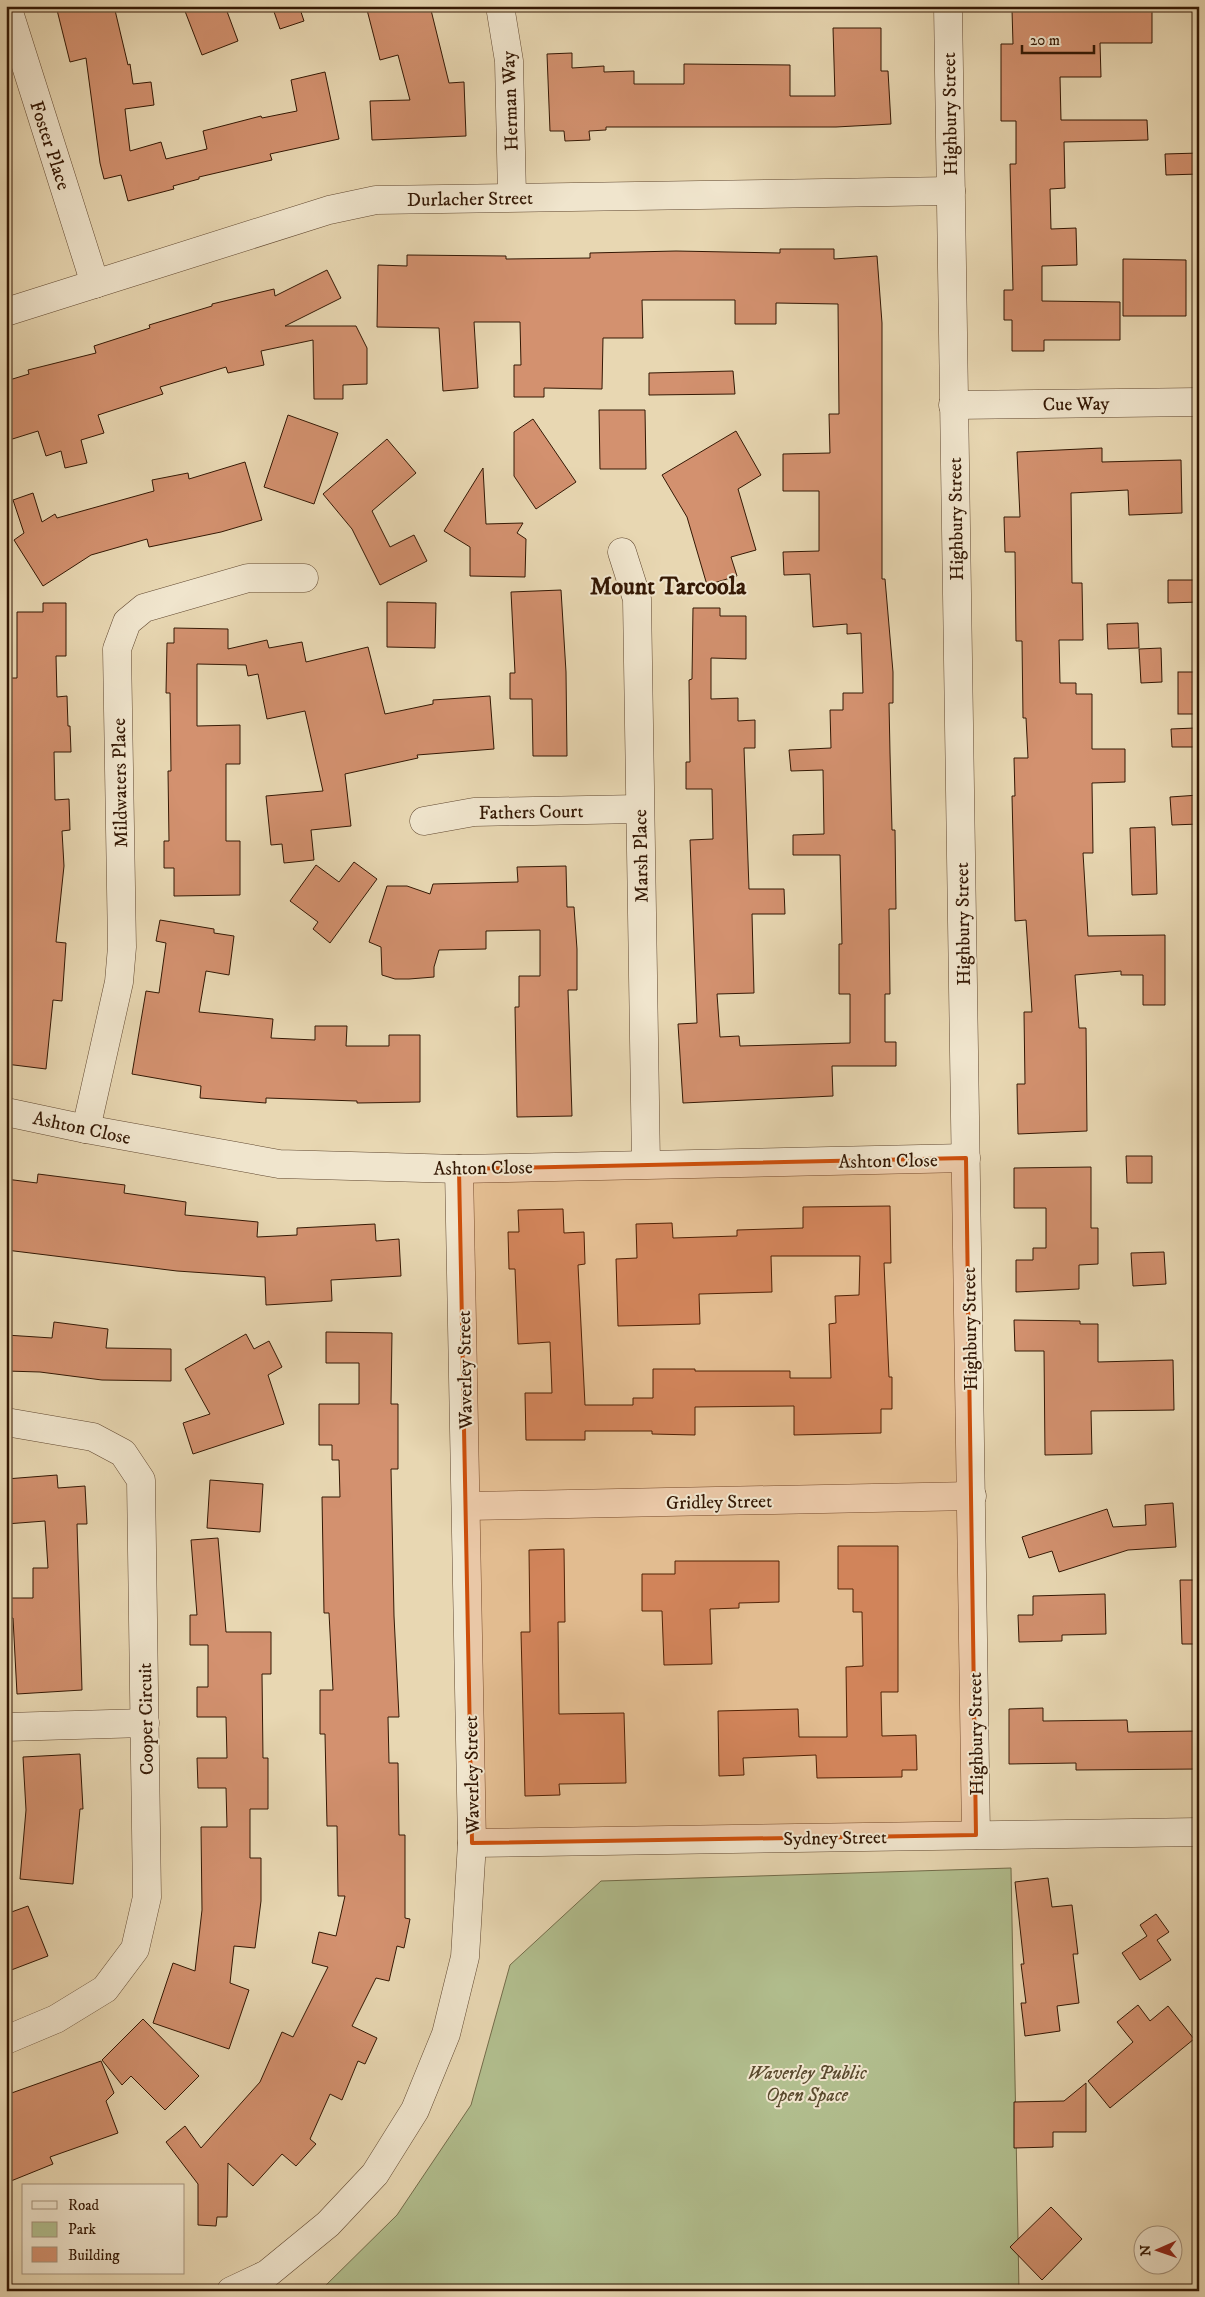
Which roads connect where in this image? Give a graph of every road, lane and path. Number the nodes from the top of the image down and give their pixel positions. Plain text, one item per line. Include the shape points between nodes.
1 (7, 6) edge
2 (500, 6) edge
3 (948, 8) edge
4 (951, 191) junction
5 (512, 196) junction
6 (95, 284) junction
7 (6, 312) edge
8 (1199, 402) edge
9 (954, 405) junction
10 (622, 552) dead end
11 (304, 578) dead end
12 (640, 809) junction
13 (424, 821) dead end
14 (6, 1112) edge
15 (86, 1129) junction
16 (966, 1158) junction
17 (646, 1164) junction
18 (460, 1169) junction
19 (6, 1422) edge
20 (972, 1496) junction
21 (466, 1506) junction
22 (145, 1723) junction
23 (6, 1727) edge
24 (1199, 1832) edge
25 (976, 1835) junction
26 (472, 1843) junction
27 (6, 2040) edge
28 (231, 2291) edge

1 - 6 street, Foster Place
2 - 5 street, Herman Way via 509,61
3 - 4 street, Highbury Street
4 - 5 street, Durlacher Street
4 - 9 street, Highbury Street
5 - 6 street, Durlacher Street via 376,200 329,210
6 - 7 street, Durlacher Street
8 - 9 street, Cue Way
9 - 16 street, Highbury Street
10 - 12 street, Marsh Place via 637,599
11 - 15 street, Mildwaters Place via 248,578 144,608 127,622 117,649 122,947 119,982
12 - 13 street, Fathers Court via 474,812
12 - 17 street, Marsh Place
14 - 15 street, Ashton Close
15 - 18 street, Ashton Close via 279,1164
16 - 17 street, Ashton Close
16 - 20 street, Highbury Street
17 - 18 street, Ashton Close
18 - 21 street, Waverley Street
19 - 22 street, Cooper Circuit via 93,1437 123,1453 141,1480
20 - 21 street, Gridley Street
20 - 25 street, Highbury Street
21 - 26 street, Waverley Street
22 - 23 street
22 - 27 street, Cooper Circuit via 147,1897 135,1949 104,1989 56,2019
24 - 25 street, Sydney Street
25 - 26 street, Sydney Street
26 - 28 street, Waverley Street via 465,1957 446,2034 415,2110 374,2174 328,2224 267,2274

